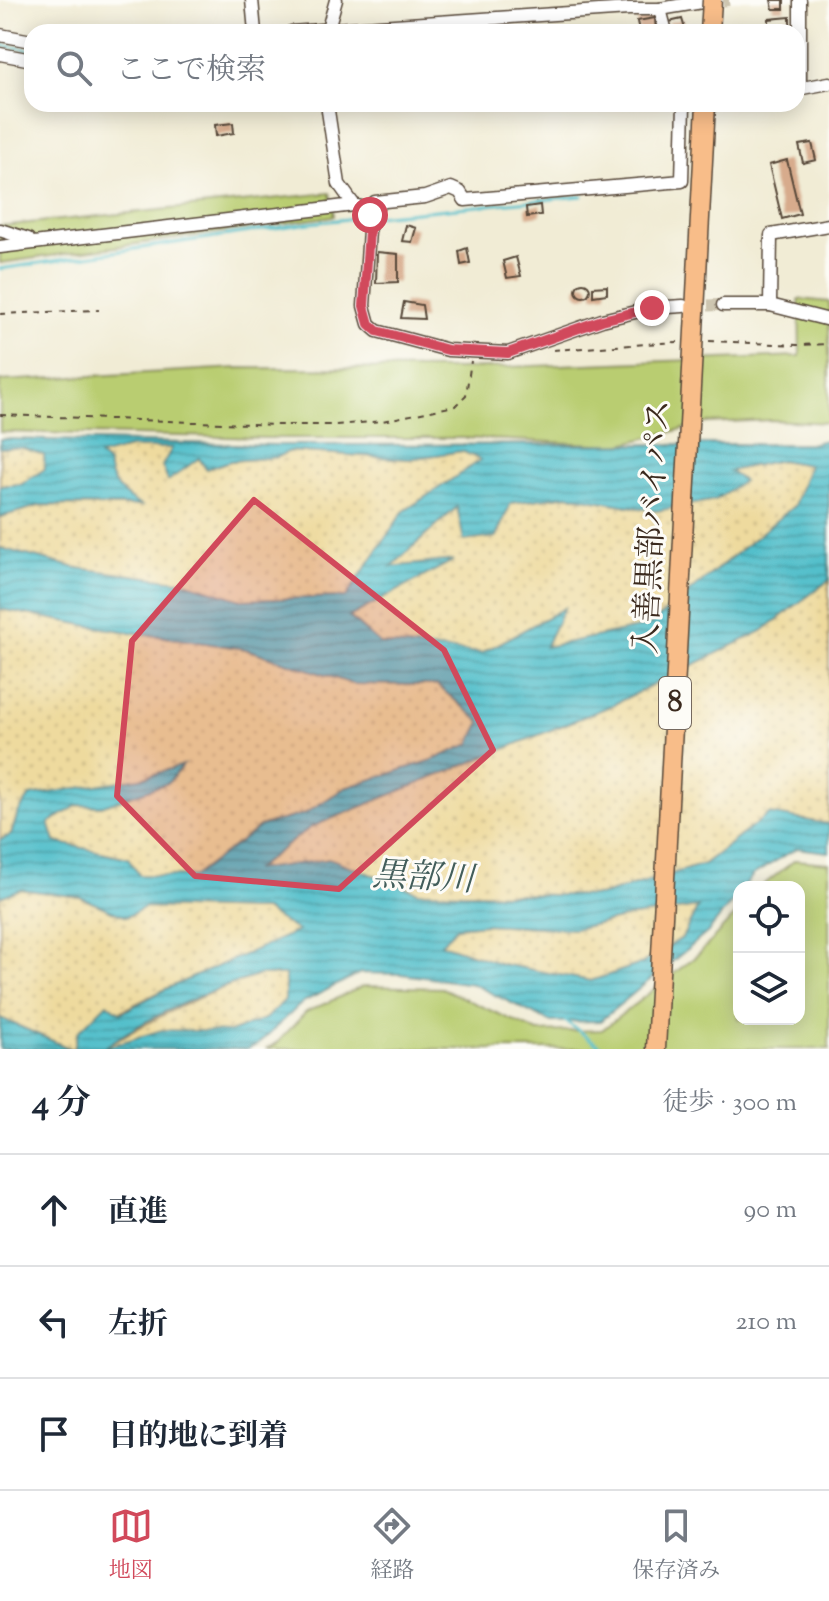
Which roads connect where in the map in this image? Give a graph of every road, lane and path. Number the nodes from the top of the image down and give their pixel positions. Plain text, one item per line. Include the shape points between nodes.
1 (252, 0) edge
2 (336, 0) edge
3 (800, 0) edge
4 (707, 1) edge
5 (571, 6) edge
6 (660, 9) junction
7 (254, 24) edge
8 (329, 24) edge
9 (395, 24) edge
10 (664, 24) edge
11 (709, 24) edge
12 (800, 24) edge
13 (0, 35) edge
14 (24, 40) edge
15 (0, 54) edge
16 (24, 58) edge
17 (829, 83) edge
18 (805, 88) edge
19 (328, 112) edge
20 (684, 112) edge
21 (705, 112) edge
22 (360, 207) junction
23 (829, 225) edge
24 (0, 230) edge
25 (44, 242) junction
26 (0, 247) edge
27 (689, 302) junction
28 (723, 305) tunnel mouth
29 (770, 305) junction
30 (99, 310) dead end
31 (0, 314) edge
32 (829, 320) edge
33 (829, 344) edge
34 (693, 346) junction
35 (553, 350) dead end
36 (473, 353) junction
37 (0, 415) edge
38 (656, 1049) edge

1 - 7 street
2 - 8 street
3 - 12 street
4 - 6 street
4 - 11 highway, bridge
5 - 6 street
5 - 9 street
6 - 10 street
13 - 14 street
15 - 16 street
17 - 18 street
19 - 22 street via 339,184
20 - 22 street via 682,181 465,200 451,188
21 - 27 highway, 入善黒部バイパス / 8
22 - 25 street
22 - 36 street via 370,215 364,306 369,324 377,331
23 - 29 street via 771,235
24 - 25 street
25 - 26 street
27 - 34 highway, 入善黒部バイパス / 8
27 - 36 street via 602,320 508,353
28 - 29 street
29 - 32 street
30 - 31 path
33 - 34 path
34 - 35 path
34 - 38 highway, 入善黒部バイパス / 8
36 - 37 path via 466,395 455,406 382,421 278,425

